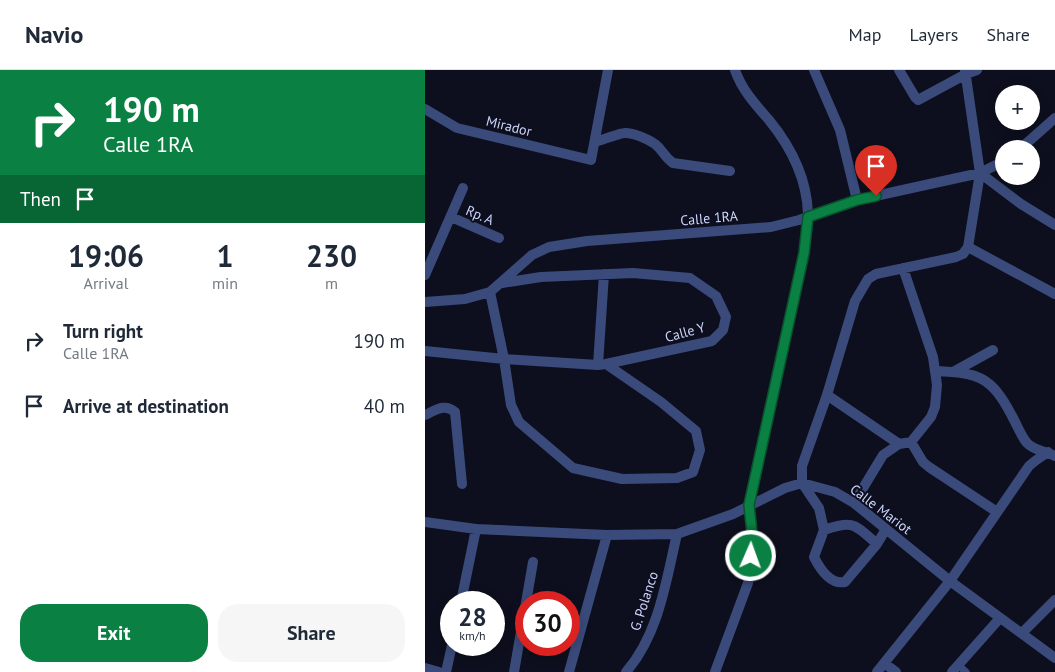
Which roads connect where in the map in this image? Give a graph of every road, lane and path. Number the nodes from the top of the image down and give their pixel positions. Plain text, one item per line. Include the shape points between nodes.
1 (608, 70) edge
2 (735, 70) edge
3 (814, 70) edge
4 (899, 70) edge
5 (977, 70) edge
6 (965, 72) edge
7 (425, 110) edge
8 (1055, 118) edge
9 (1029, 140) edge
10 (595, 142) junction
11 (995, 166) edge
12 (730, 171) dead end
13 (980, 174) junction
14 (463, 188) dead end
15 (857, 200) junction
16 (451, 217) junction
17 (808, 217) junction
18 (1055, 225) edge
19 (499, 238) dead end
20 (968, 248) junction
21 (903, 268) junction
22 (604, 274) junction
23 (425, 275) edge
24 (502, 283) junction
25 (490, 292) junction
26 (1055, 294) edge
27 (425, 302) edge
28 (993, 350) dead end
29 (425, 351) edge
30 (504, 359) junction
31 (602, 365) junction
32 (936, 371) junction
33 (954, 372) junction
34 (827, 395) junction
35 (425, 415) edge
36 (911, 442) junction
37 (899, 444) junction
38 (1051, 454) edge
39 (802, 483) junction
40 (462, 484) dead end
41 (854, 503) junction
42 (749, 505) junction
43 (997, 512) junction
44 (425, 522) edge
45 (476, 528) junction
46 (886, 529) junction
47 (824, 530) junction
48 (677, 534) junction
49 (607, 535) junction
50 (877, 544) junction
51 (533, 562) dead end
52 (950, 581) junction
53 (463, 591) edge
54 (1055, 600) edge
55 (1000, 618) junction
56 (1023, 633) junction
57 (450, 656) edge
58 (1055, 658) edge
59 (425, 668) edge
60 (881, 668) edge
61 (959, 670) edge
62 (439, 672) edge
63 (446, 672) edge
64 (514, 672) edge
65 (569, 672) edge
66 (626, 672) edge
67 (715, 672) edge
68 (896, 672) edge

1 - 10 street
2 - 17 street via 747,95 785,142 803,180
3 - 15 street via 837,123
4 - 6 street via 918,100
5 - 6 street
6 - 13 street
7 - 10 street, Mirador via 457,128 590,160
8 - 9 street
10 - 12 street via 625,133 655,144 673,163
11 - 13 street, Calle 1RA
13 - 15 street, Calle 1RA
13 - 18 street
13 - 20 street
14 - 16 street
15 - 17 street, Calle 1RA
16 - 19 street, Rp. A
16 - 23 street
17 - 24 street, Calle 1RA via 771,227 587,241 549,247 532,255
17 - 42 street via 804,253
20 - 21 street via 956,257
20 - 26 street
21 - 32 street
21 - 34 street via 872,276 860,290
22 - 24 street, Calle Y via 541,277
22 - 31 street
22 - 31 street, Calle Y via 690,278 716,296 726,317 723,330 711,341
24 - 25 street, Calle 1RA
25 - 27 street, Calle 1RA via 465,300
25 - 30 street
28 - 33 street
29 - 30 street, Calle Y
30 - 31 street, Calle Y
30 - 31 street via 511,404 519,422 573,468 622,479 677,478 693,472 700,450 697,431 661,402
32 - 33 street
32 - 36 street via 935,407
33 - 38 street via 980,377 992,385 1027,442
34 - 37 street
34 - 39 street via 803,461
35 - 40 street via 442,407 455,412
36 - 37 street
36 - 43 street via 929,467
37 - 41 street via 883,455
38 - 43 street via 1032,463
39 - 41 street, Calle Mariot via 835,492
39 - 42 street
39 - 47 street via 819,508
41 - 46 street, Calle Mariot
42 - 48 street
42 - 67 street via 753,542 748,583
43 - 52 street
44 - 45 street
45 - 49 street
45 - 53 street
46 - 50 street
46 - 52 street, Calle Mariot
47 - 50 street via 850,524
47 - 50 street via 814,557 830,580 839,583 845,582
48 - 49 street
48 - 66 street, G. Polanco via 663,594 649,634
49 - 65 street
51 - 64 street
52 - 55 street, Calle Mariot
52 - 60 street
54 - 56 street
55 - 56 street, Calle Mariot
55 - 61 street
56 - 58 street, Calle Mariot
57 - 63 street
59 - 62 street
60 - 68 street

